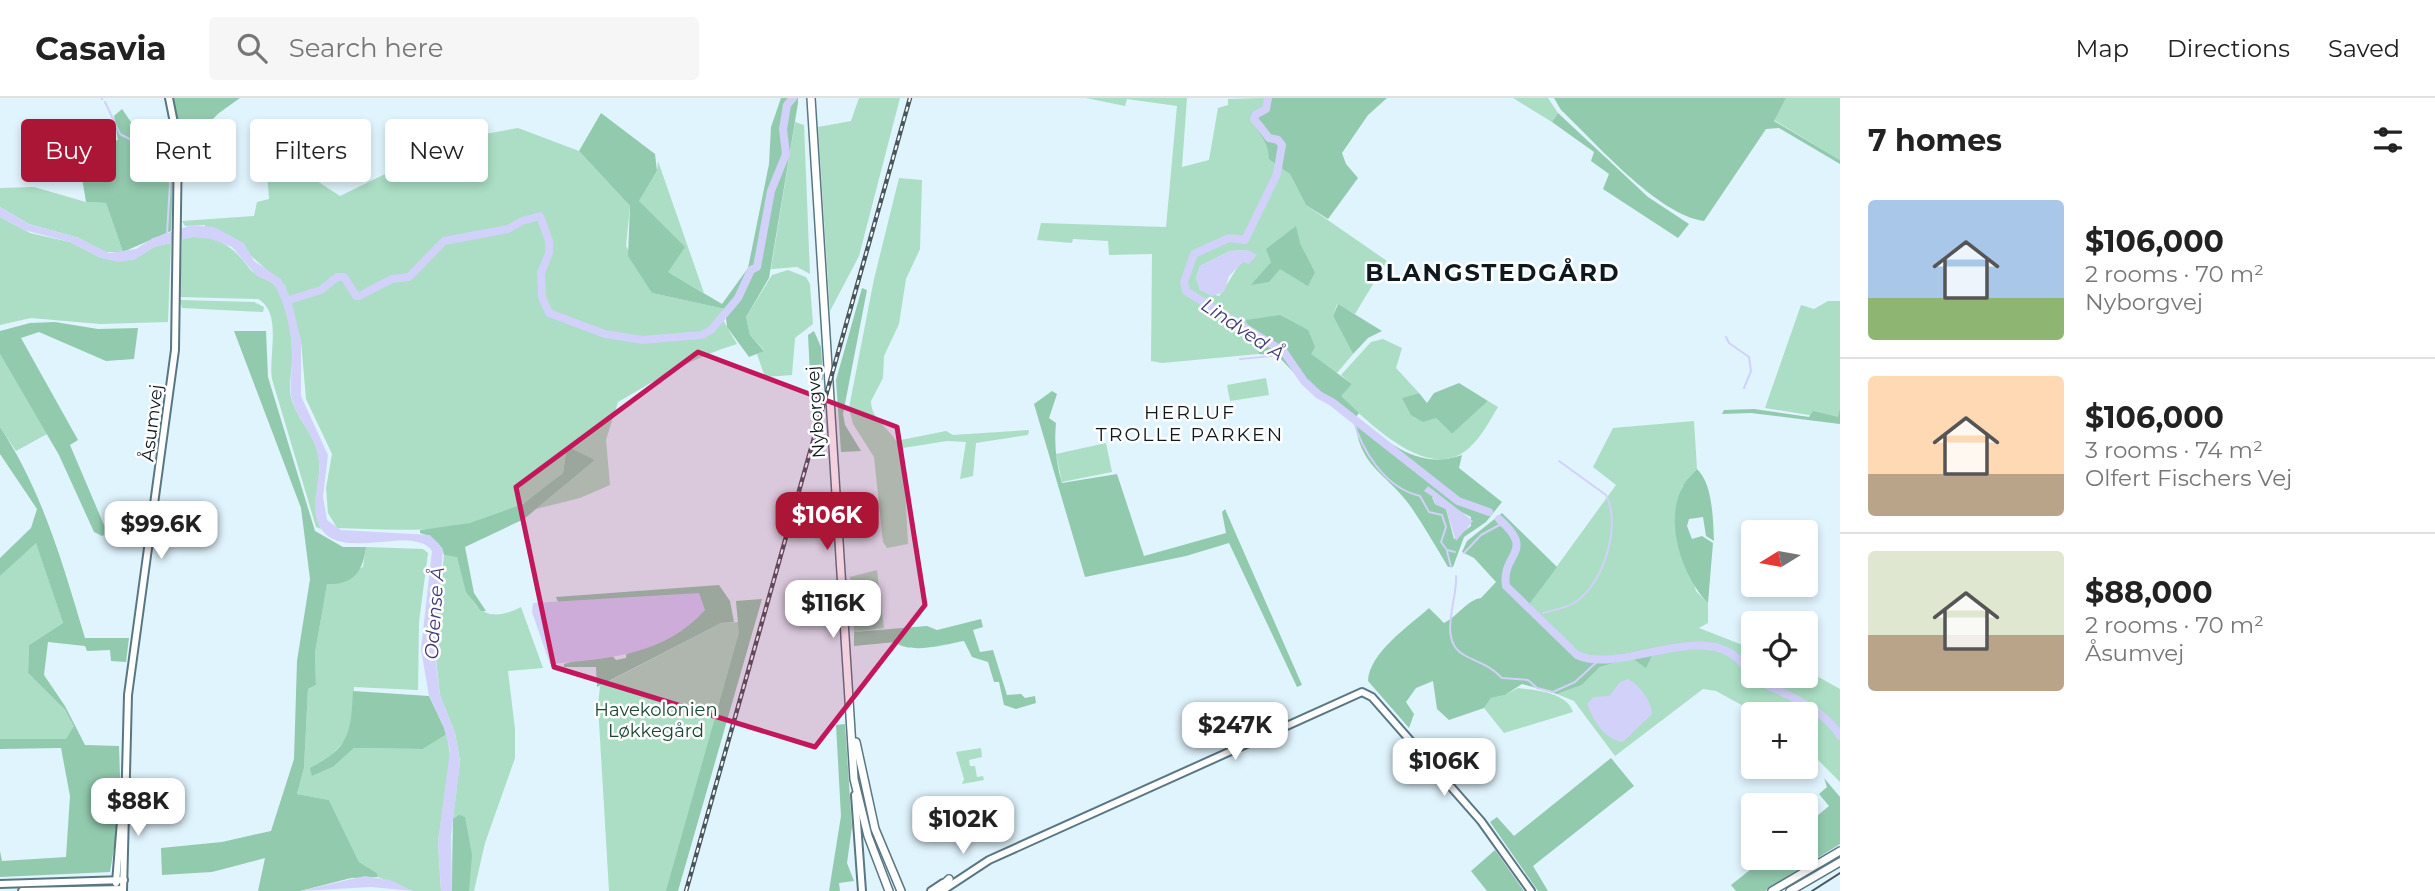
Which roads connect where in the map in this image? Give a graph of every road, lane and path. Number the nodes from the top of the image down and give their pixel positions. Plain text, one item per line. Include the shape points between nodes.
1 (169, 98) edge
2 (811, 98) edge
3 (851, 707) junction
4 (854, 779) junction
5 (1840, 851) edge
6 (989, 860) junction
7 (1840, 862) edge
8 (1801, 872) junction
9 (949, 879) junction
10 (120, 880) junction
11 (0, 884) edge
12 (120, 890) edge
13 (22, 891) edge
14 (862, 891) edge
15 (892, 891) edge
16 (901, 891) edge
17 (931, 891) edge
18 (937, 891) edge
19 (942, 891) edge
20 (1531, 891) edge
21 (1772, 891) edge
22 (1781, 891) edge
23 (1790, 891) edge

1 - 10 street, Åsumvej via 178,143 175,350 128,695
2 - 3 main road, Nyborgvej
3 - 4 main road, Nyborgvej
3 - 16 main road via 869,807
4 - 14 street, Nyborgvej
4 - 15 main road via 873,853
5 - 8 main road
6 - 9 street
6 - 19 street
6 - 20 street via 1362,692 1372,696 1459,795
7 - 23 main road
8 - 21 main road
8 - 22 main road
9 - 17 street
9 - 18 main road
10 - 11 street
10 - 12 street, Åsumvej
12 - 13 street

